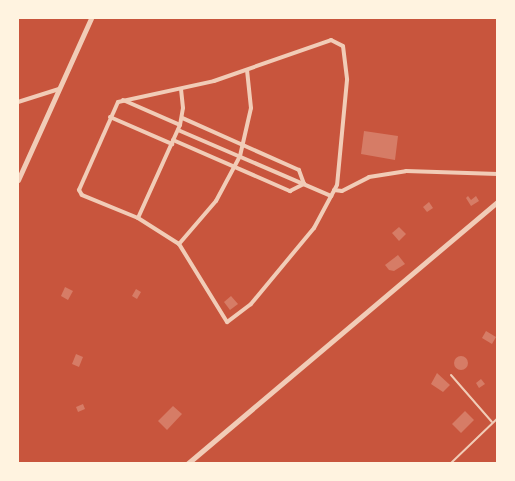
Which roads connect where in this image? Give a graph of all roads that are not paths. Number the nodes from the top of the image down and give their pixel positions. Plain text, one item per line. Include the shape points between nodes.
1 (91, 18) edge
2 (247, 71) junction
3 (59, 89) junction
4 (181, 89) junction
5 (123, 100) junction
6 (18, 102) edge
7 (110, 117) junction
8 (182, 118) junction
9 (180, 125) junction
10 (178, 130) junction
11 (173, 142) junction
12 (243, 145) junction
13 (240, 156) junction
14 (235, 167) junction
15 (498, 174) edge
16 (18, 180) edge
17 (304, 184) junction
18 (334, 190) junction
19 (331, 196) junction
20 (498, 201) edge
21 (498, 206) edge
22 (479, 216) junction
23 (138, 218) junction
24 (179, 244) junction
25 (450, 375) dead end
26 (498, 418) edge
27 (493, 422) junction
28 (186, 464) edge
29 (450, 464) edge

1 - 3 street
2 - 4 street
2 - 12 street via 250,108
2 - 18 street via 331,40 343,46 348,97
3 - 6 street
3 - 16 street
4 - 5 street
4 - 8 street
5 - 7 street via 116,105
5 - 9 street
7 - 11 street
7 - 23 street via 79,190 82,195
8 - 9 street
8 - 12 street
9 - 10 street
10 - 11 street
10 - 13 street
11 - 14 street
11 - 23 street
12 - 13 street
12 - 17 street via 299,170
13 - 14 street
13 - 17 street
14 - 17 street via 290,191
14 - 24 street via 212,206
15 - 18 street via 406,171 369,177 342,190
17 - 19 street
18 - 19 street
19 - 24 street via 314,228 251,304 230,322 224,320 194,264
20 - 22 street
21 - 22 street
22 - 28 street
23 - 24 street
25 - 27 lane
26 - 27 lane
27 - 29 lane

